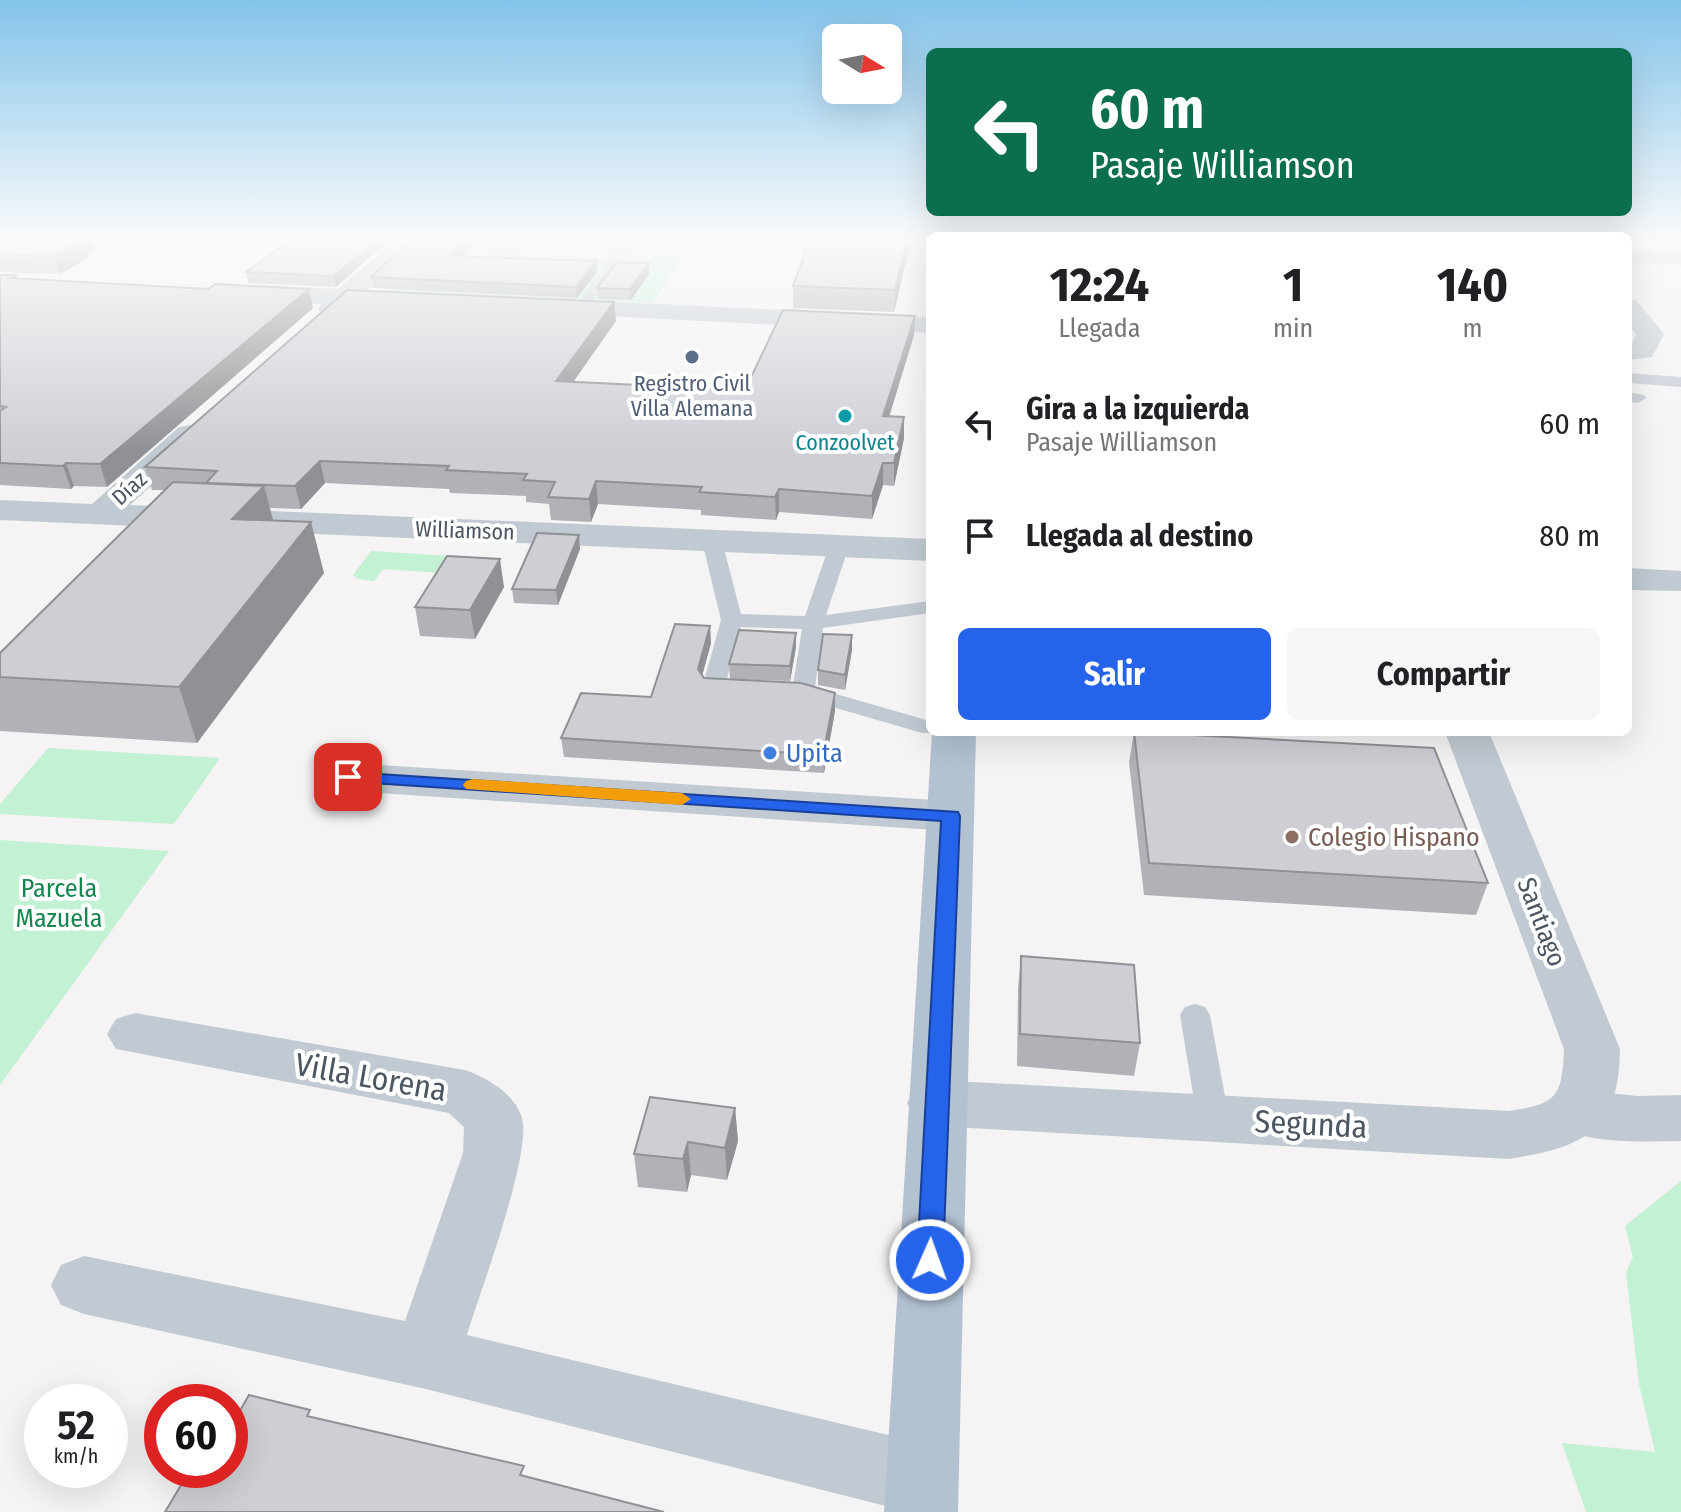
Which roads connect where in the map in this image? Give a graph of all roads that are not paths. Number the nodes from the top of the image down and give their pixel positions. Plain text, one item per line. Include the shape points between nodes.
1 (330, 310) edge
2 (612, 310) edge
3 (1632, 312) edge
4 (926, 325) edge
5 (308, 330) edge
6 (1635, 351) edge
7 (1632, 378) edge
8 (1681, 382) edge
9 (215, 412) edge
10 (0, 510) edge
11 (99, 515) junction
12 (712, 541) junction
13 (839, 546) junction
14 (926, 550) edge
15 (1632, 579) edge
16 (1677, 581) dead end
17 (926, 608) edge
18 (732, 620) junction
19 (813, 623) junction
20 (758, 689) edge
21 (926, 727) edge
22 (946, 736) edge
23 (1469, 736) edge
24 (348, 777) dead end
25 (951, 816) junction
26 (1195, 1015) dead end
27 (135, 1034) dead end
28 (936, 1103) junction
29 (1578, 1113) junction
30 (1213, 1118) junction
31 (1681, 1118) edge
32 (84, 1285) dead end
33 (426, 1357) junction
34 (922, 1496) edge

1 - 5 street
2 - 4 street
3 - 6 street via 1650,334
7 - 8 lane
9 - 11 street, Díaz
10 - 11 street, Williamson
11 - 12 street, Williamson
12 - 13 street, Williamson
12 - 18 lane
13 - 14 street, Williamson
13 - 19 lane
15 - 16 street
17 - 19 lane
18 - 19 lane
18 - 20 lane via 713,688
19 - 21 lane via 795,691
22 - 25 main road
23 - 29 street, Santiago via 1592,1049 1592,1084
24 - 25 street
25 - 28 main road
26 - 30 lane
27 - 33 street, Villa Lorena via 465,1093 494,1118 493,1153
28 - 30 street, Segunda
28 - 34 main road
29 - 30 street, Segunda via 1545,1130 1509,1135
29 - 31 street
32 - 33 street
33 - 34 street

